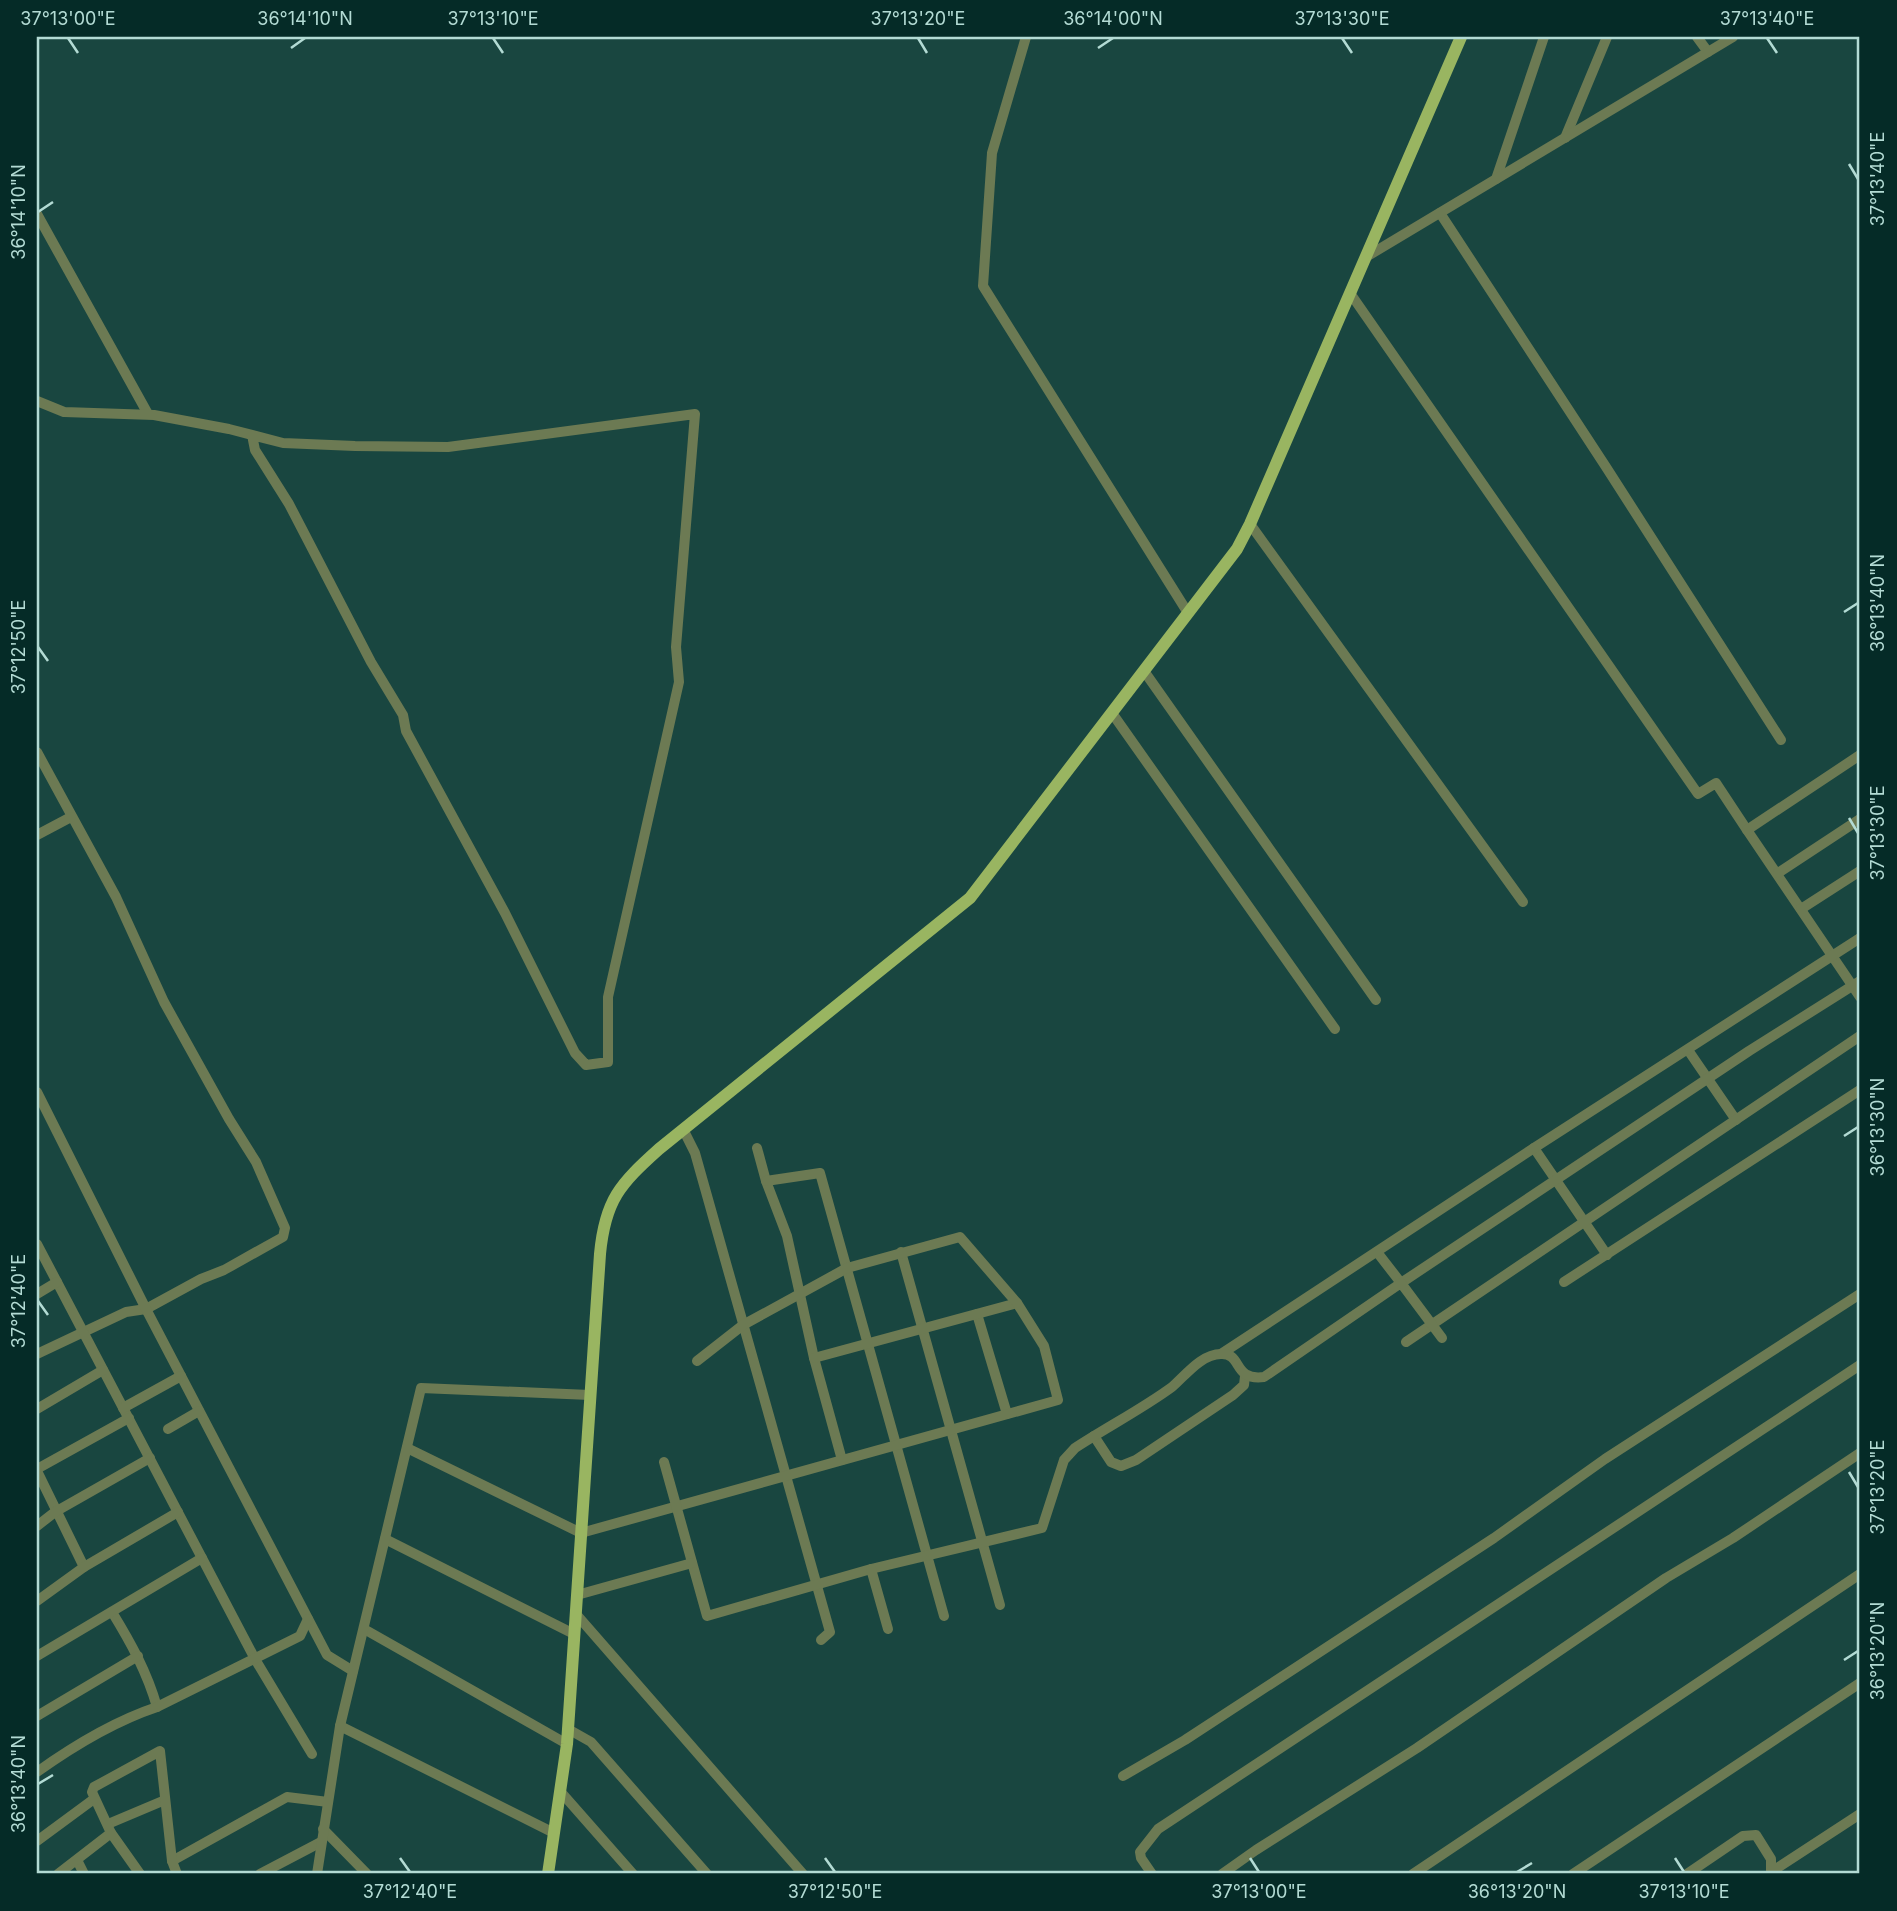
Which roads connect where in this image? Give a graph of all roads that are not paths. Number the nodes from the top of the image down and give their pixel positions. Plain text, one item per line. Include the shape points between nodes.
1 (1026, 37) edge
2 (1461, 37) edge
3 (1544, 37) edge
4 (1606, 37) edge
5 (1698, 37) edge
6 (1733, 37) edge
7 (1708, 52) junction
8 (1565, 139) junction
9 (1496, 179) junction
10 (1440, 213) junction
11 (37, 214) edge
12 (1366, 257) junction
13 (1350, 293) junction
14 (37, 401) edge
15 (148, 414) junction
16 (252, 435) junction
17 (1250, 524) junction
18 (1188, 613) junction
19 (1144, 671) junction
20 (1112, 713) junction
21 (1781, 740) dead end
22 (37, 752) edge
23 (1860, 755) edge
24 (71, 817) junction
25 (1860, 819) edge
26 (1747, 830) junction
27 (37, 835) edge
28 (1860, 871) edge
29 (1778, 873) junction
30 (1523, 902) dead end
31 (1801, 909) junction
32 (1860, 938) edge
33 (1833, 957) junction
34 (1856, 983) edge
35 (1860, 997) edge
36 (1376, 1000) dead end
37 (1335, 1029) dead end
38 (1860, 1036) edge
39 (1688, 1050) junction
40 (1707, 1080) junction
41 (1860, 1090) edge
42 (37, 1092) edge
43 (1736, 1120) junction
44 (683, 1129) junction
45 (757, 1147) dead end
46 (1534, 1148) junction
47 (1556, 1180) junction
48 (766, 1181) junction
49 (1584, 1222) junction
50 (37, 1244) edge
51 (901, 1252) junction
52 (1377, 1252) junction
53 (1607, 1255) junction
54 (846, 1268) junction
55 (57, 1282) junction
56 (1564, 1282) dead end
57 (1401, 1283) junction
58 (799, 1292) junction
59 (37, 1294) edge
60 (1860, 1294) edge
61 (1017, 1303) junction
62 (146, 1309) junction
63 (977, 1314) junction
64 (743, 1325) junction
65 (1432, 1325) junction
66 (922, 1329) junction
67 (83, 1331) junction
68 (1442, 1338) dead end
69 (1406, 1342) dead end
70 (868, 1344) junction
71 (37, 1354) edge
72 (1221, 1354) junction
73 (814, 1358) junction
74 (697, 1361) dead end
75 (1860, 1365) edge
76 (103, 1370) junction
77 (181, 1376) junction
78 (1245, 1376) junction
79 (590, 1395) junction
80 (123, 1408) junction
81 (37, 1409) edge
82 (199, 1411) junction
83 (1007, 1414) junction
84 (129, 1419) junction
85 (168, 1429) dead end
86 (951, 1430) junction
87 (1094, 1436) junction
88 (896, 1445) junction
89 (407, 1448) junction
90 (1860, 1454) edge
91 (150, 1458) junction
92 (842, 1460) junction
93 (664, 1462) dead end
94 (37, 1470) edge
95 (786, 1476) junction
96 (677, 1506) junction
97 (55, 1512) junction
98 (178, 1512) junction
99 (37, 1526) edge
100 (581, 1533) junction
101 (385, 1539) junction
102 (982, 1541) junction
103 (927, 1556) junction
104 (202, 1558) junction
105 (692, 1563) junction
106 (84, 1567) junction
107 (871, 1569) junction
108 (1860, 1574) edge
109 (817, 1585) junction
110 (577, 1595) junction
111 (37, 1601) edge
112 (1000, 1605) dead end
113 (112, 1612) junction
114 (576, 1614) junction
115 (944, 1616) dead end
116 (308, 1619) junction
117 (364, 1629) junction
118 (888, 1629) dead end
119 (574, 1634) junction
120 (821, 1640) dead end
121 (37, 1656) edge
122 (138, 1656) junction
123 (255, 1659) junction
124 (354, 1671) junction
125 (1860, 1683) edge
126 (157, 1707) junction
127 (37, 1716) edge
128 (340, 1726) junction
129 (568, 1729) junction
130 (567, 1744) junction
131 (312, 1754) dead end
132 (37, 1772) edge
133 (1122, 1776) dead end
134 (560, 1791) junction
135 (94, 1799) junction
136 (165, 1800) junction
137 (328, 1802) junction
138 (1860, 1814) edge
139 (110, 1828) junction
140 (323, 1829) junction
141 (554, 1833) junction
142 (37, 1841) edge
143 (321, 1842) junction
144 (77, 1860) junction
145 (172, 1861) junction
146 (58, 1874) edge
147 (84, 1874) edge
148 (140, 1874) edge
149 (177, 1874) edge
150 (260, 1874) edge
151 (317, 1874) edge
152 (366, 1874) edge
153 (548, 1874) edge
154 (633, 1874) edge
155 (707, 1874) edge
156 (803, 1874) edge
157 (1152, 1874) edge
158 (1222, 1874) edge
159 (1413, 1874) edge
160 (1573, 1874) edge
161 (1688, 1874) edge

1 - 18 street via 992,153 983,286
2 - 12 main road
3 - 9 street
4 - 8 street
5 - 7 street
6 - 7 street
7 - 8 street
8 - 9 street
9 - 10 street
10 - 12 street
10 - 21 street
11 - 15 street
12 - 13 main road
13 - 17 main road
13 - 26 street via 1698,794 1716,783
14 - 15 street via 64,412
15 - 16 street
16 - 16 street via 255,450 403,715 406,731 575,1053 586,1066 608,1062 608,997 679,682 677,647 695,414 448,447 283,443
17 - 18 main road via 1237,549
17 - 30 street
18 - 19 main road
19 - 20 main road
19 - 36 street
20 - 37 street
20 - 44 main road via 970,898
22 - 24 street
23 - 26 street
24 - 27 street
24 - 62 street via 116,897 164,1002 256,1162 285,1228 283,1237
25 - 29 street
26 - 29 street
28 - 31 street
29 - 31 street
31 - 33 street
32 - 33 street
33 - 34 street
33 - 39 street
34 - 35 street
34 - 40 street
38 - 43 street
39 - 40 street
39 - 46 street
40 - 43 street
40 - 47 street
41 - 53 street
42 - 62 street
43 - 49 street
44 - 64 street via 695,1153
44 - 79 main road via 620,1187 602,1227
45 - 48 street
46 - 47 street
46 - 52 street
47 - 49 street
47 - 57 street
48 - 54 street via 820,1172
48 - 58 street via 787,1236
49 - 53 street
49 - 65 street
50 - 55 street
51 - 54 street
51 - 61 street via 961,1237
51 - 66 street
52 - 57 street
52 - 72 street
53 - 56 street
54 - 58 street
54 - 70 street
55 - 59 street
55 - 67 street
57 - 65 street
57 - 78 street via 1264,1377
58 - 64 street
58 - 73 street
60 - 133 street via 1185,1740
61 - 63 street
61 - 83 street via 1044,1346 1058,1400
62 - 67 street via 126,1312
62 - 77 street
63 - 66 street
63 - 83 street
64 - 74 street
64 - 95 street
65 - 68 street
65 - 69 street
66 - 70 street
66 - 86 street
67 - 71 street
67 - 76 street
70 - 73 street
70 - 88 street
72 - 78 street via 1233,1358
72 - 87 street via 1204,1360 1172,1387
73 - 92 street
75 - 157 street via 1158,1829 1140,1852
76 - 80 street
76 - 81 street
77 - 80 street
77 - 82 street
78 - 87 street via 1244,1385 1233,1395 1121,1466 1111,1462
79 - 89 street via 421,1388
79 - 100 main road
80 - 84 street
82 - 85 street
82 - 116 street
83 - 86 street
84 - 91 street
84 - 94 street
86 - 88 street
86 - 102 street
87 - 102 street via 1064,1460 1042,1528
88 - 92 street
88 - 103 street
89 - 100 street
89 - 101 street
90 - 158 street
91 - 97 street
91 - 98 street
92 - 95 street
93 - 96 street
94 - 97 street
95 - 96 street
95 - 109 street
96 - 100 street
96 - 105 street
97 - 99 street
97 - 106 street
98 - 104 street
98 - 106 street
100 - 110 main road
101 - 117 street
101 - 119 street
102 - 103 street
102 - 112 street
103 - 107 street
103 - 115 street
104 - 113 street
104 - 123 street
105 - 109 street via 707,1616
105 - 110 street
106 - 111 street
107 - 109 street
107 - 118 street
108 - 159 street
109 - 120 street via 830,1632
110 - 114 main road
113 - 121 street
113 - 122 street
114 - 119 main road
114 - 156 street
116 - 123 street via 300,1636
116 - 124 street via 327,1655
117 - 124 street
117 - 130 street
119 - 129 main road
122 - 126 street
122 - 127 street
123 - 126 street
123 - 131 street
124 - 128 street
125 - 160 street
126 - 132 street via 86,1741
128 - 137 street
128 - 141 street
129 - 130 main road
129 - 155 street via 591,1742
130 - 134 main road
134 - 141 main road
134 - 154 street
135 - 136 street via 94,1787 160,1751
135 - 139 street
135 - 142 street
136 - 139 street
136 - 145 street
137 - 140 street
137 - 145 street via 287,1797
138 - 161 street via 1771,1872 1771,1859 1756,1835 1743,1836
139 - 144 street
139 - 148 street
140 - 143 street
140 - 152 street
141 - 153 main road
143 - 150 street
143 - 151 street
144 - 146 street
144 - 147 street
145 - 149 street

